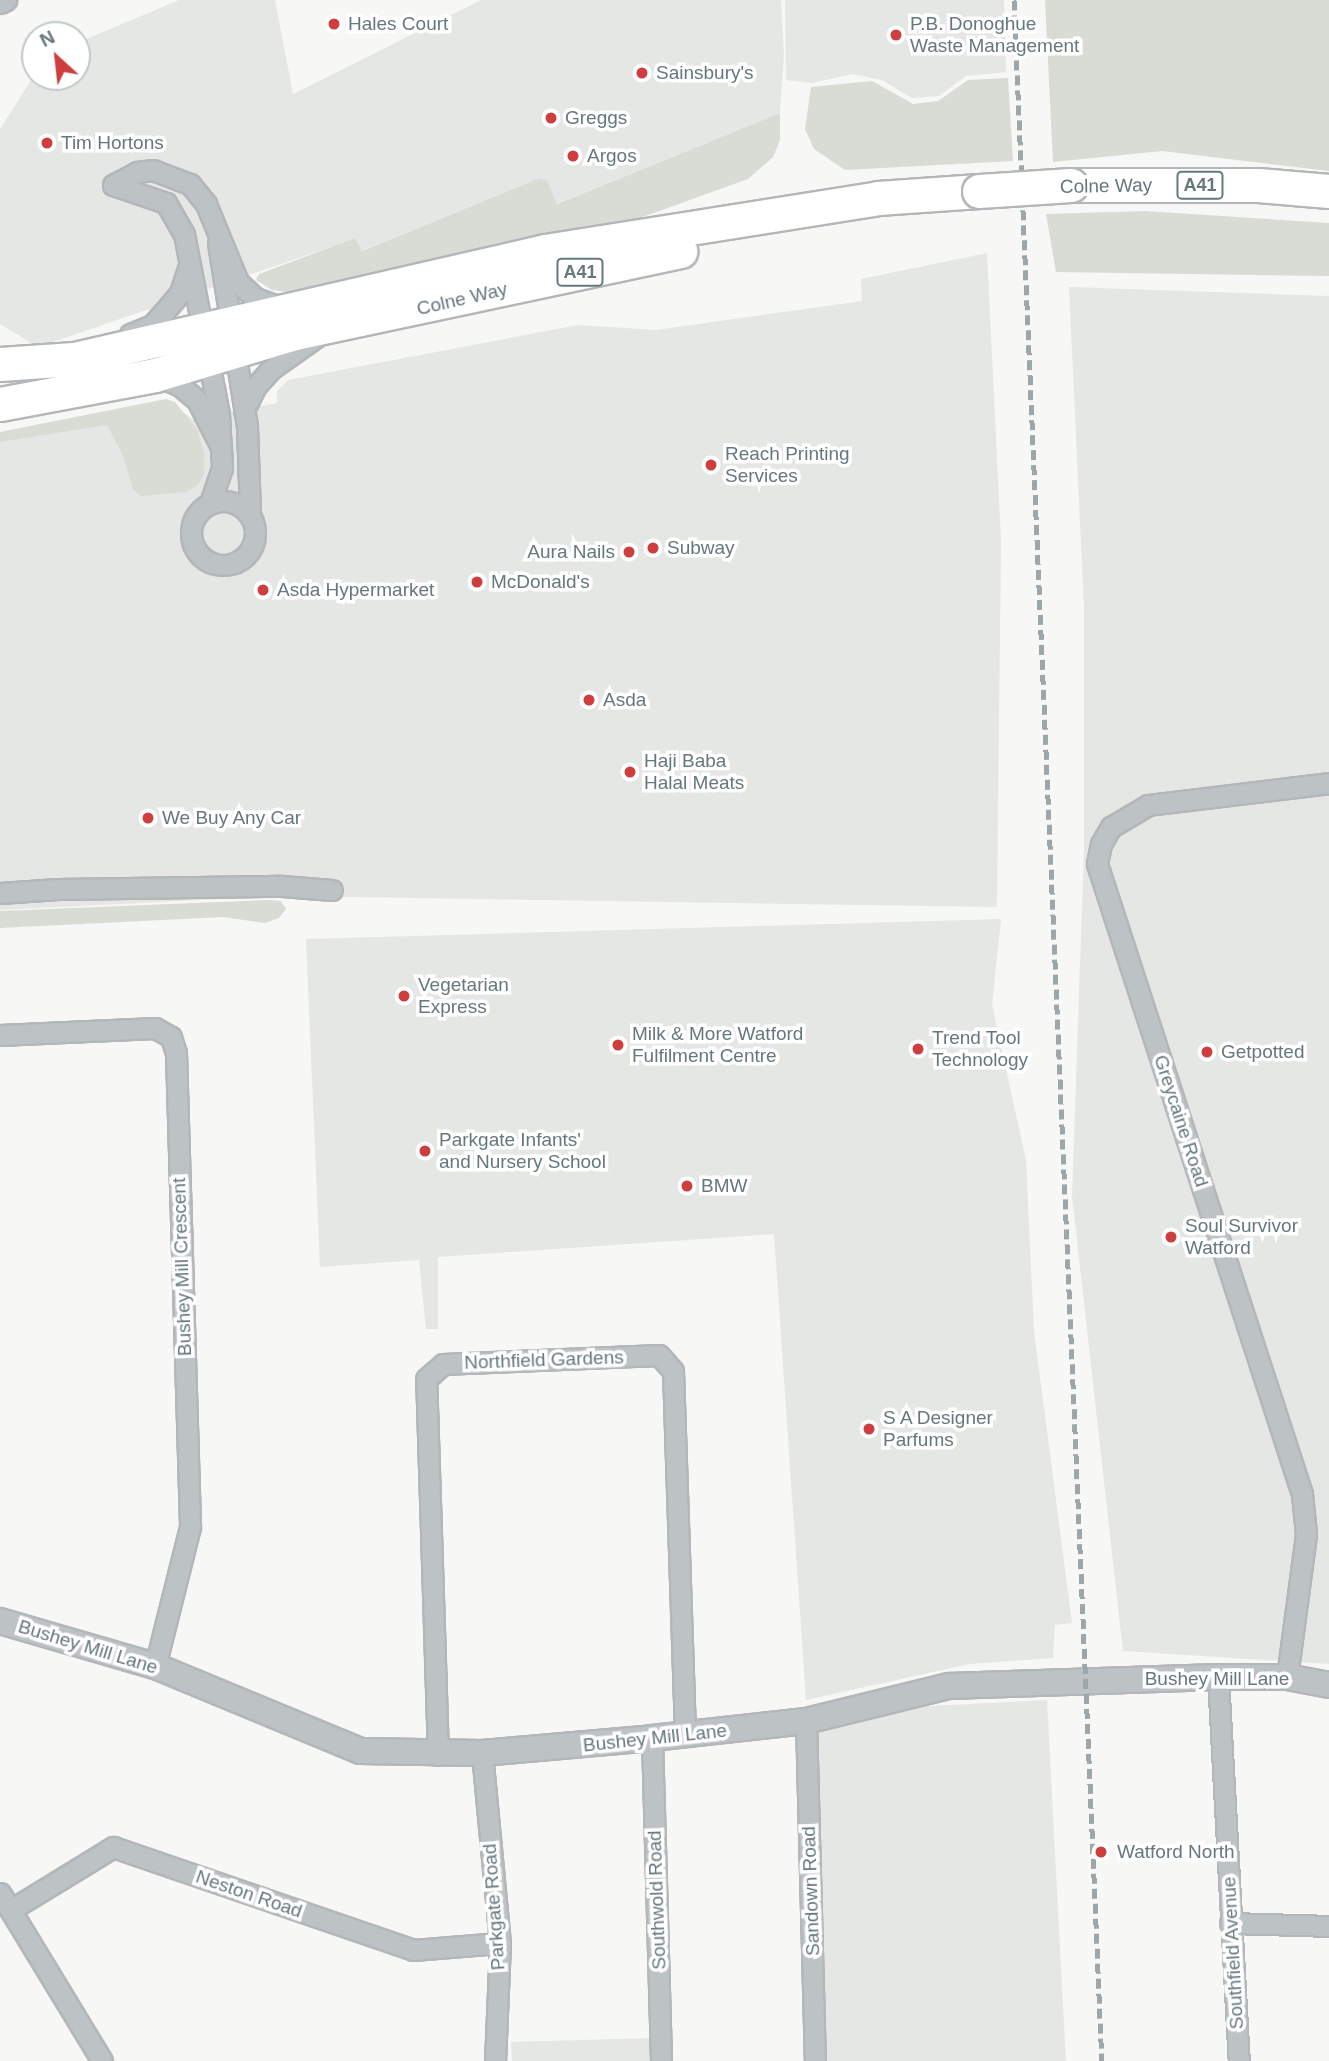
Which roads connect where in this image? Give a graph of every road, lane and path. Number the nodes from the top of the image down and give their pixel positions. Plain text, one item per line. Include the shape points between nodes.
1 (6, 0) edge
2 (0, 4) edge
3 (1329, 191) edge
4 (925, 197) junction
5 (218, 243) junction
6 (190, 264) junction
7 (285, 309) junction
8 (329, 329) junction
9 (220, 340) junction
10 (74, 359) junction
11 (0, 364) edge
12 (155, 375) junction
13 (0, 404) edge
14 (244, 410) junction
15 (220, 447) junction
16 (210, 503) junction
17 (250, 515) junction
18 (1329, 783) edge
19 (332, 890) dead end
20 (0, 893) edge
21 (0, 1035) edge
22 (0, 1622) edge
23 (155, 1666) junction
24 (1218, 1677) junction
25 (1287, 1677) junction
26 (1329, 1685) edge
27 (806, 1721) junction
28 (685, 1735) junction
29 (652, 1738) junction
30 (482, 1753) junction
31 (438, 1755) junction
32 (6, 1901) edge
33 (1230, 1923) junction
34 (1329, 1926) edge
35 (500, 1943) junction
36 (102, 2061) edge
37 (495, 2061) edge
38 (661, 2061) edge
39 (815, 2061) edge
40 (1239, 2061) edge

1 - 2 street
3 - 4 highway, Colne Way / A41, bridge via 1258,185 1071,185
4 - 7 highway, Colne Way / A41 via 878,198 545,251
4 - 8 highway, Colne Way / A41 via 880,212 635,260
5 - 6 street via 206,205 179,177 153,170 137,172 113,185 166,203 184,234
5 - 7 street via 243,289
5 - 9 street
6 - 9 street
6 - 10 street via 180,293 152,324
7 - 9 highway, Colne Way / A41
8 - 9 highway, Colne Way / A41
8 - 14 street via 271,369
9 - 10 highway, Colne Way / A41
9 - 12 highway, Colne Way / A41
9 - 14 street
9 - 15 street
10 - 11 highway, Colne Way / A41
12 - 13 highway, Colne Way / A41
12 - 15 street via 179,385 197,400
14 - 17 street
15 - 16 street via 222,468
16 - 17 street via 228,501
16 - 17 street via 198,512 190,531 196,551 209,563 234,564 248,553 255,530
18 - 25 street, Greycaine Road via 1149,805 1111,827 1097,864 1302,1494 1306,1534
19 - 20 street via 282,886 58,888
21 - 23 street, Bushey Mill Crescent via 155,1028 171,1037 176,1053 190,1527
22 - 23 street, Bushey Mill Lane
23 - 31 street, Bushey Mill Lane via 360,1751
24 - 25 street, Bushey Mill Lane
24 - 27 street, Bushey Mill Lane via 949,1686
24 - 33 street, Southfield Avenue
25 - 26 street, Bushey Mill Lane
27 - 28 street, Bushey Mill Lane
27 - 39 street, Sandown Road
28 - 29 street, Bushey Mill Lane
28 - 31 street, Northfield Gardens via 673,1371 659,1355 443,1364 426,1379
29 - 30 street, Bushey Mill Lane
29 - 38 street, Southwold Road
30 - 31 street, Bushey Mill Lane
30 - 35 street, Parkgate Road
32 - 35 street, Neston Road via 113,1847 413,1950
32 - 36 street
33 - 34 street
33 - 40 street, Southfield Avenue
35 - 37 street, Parkgate Road

